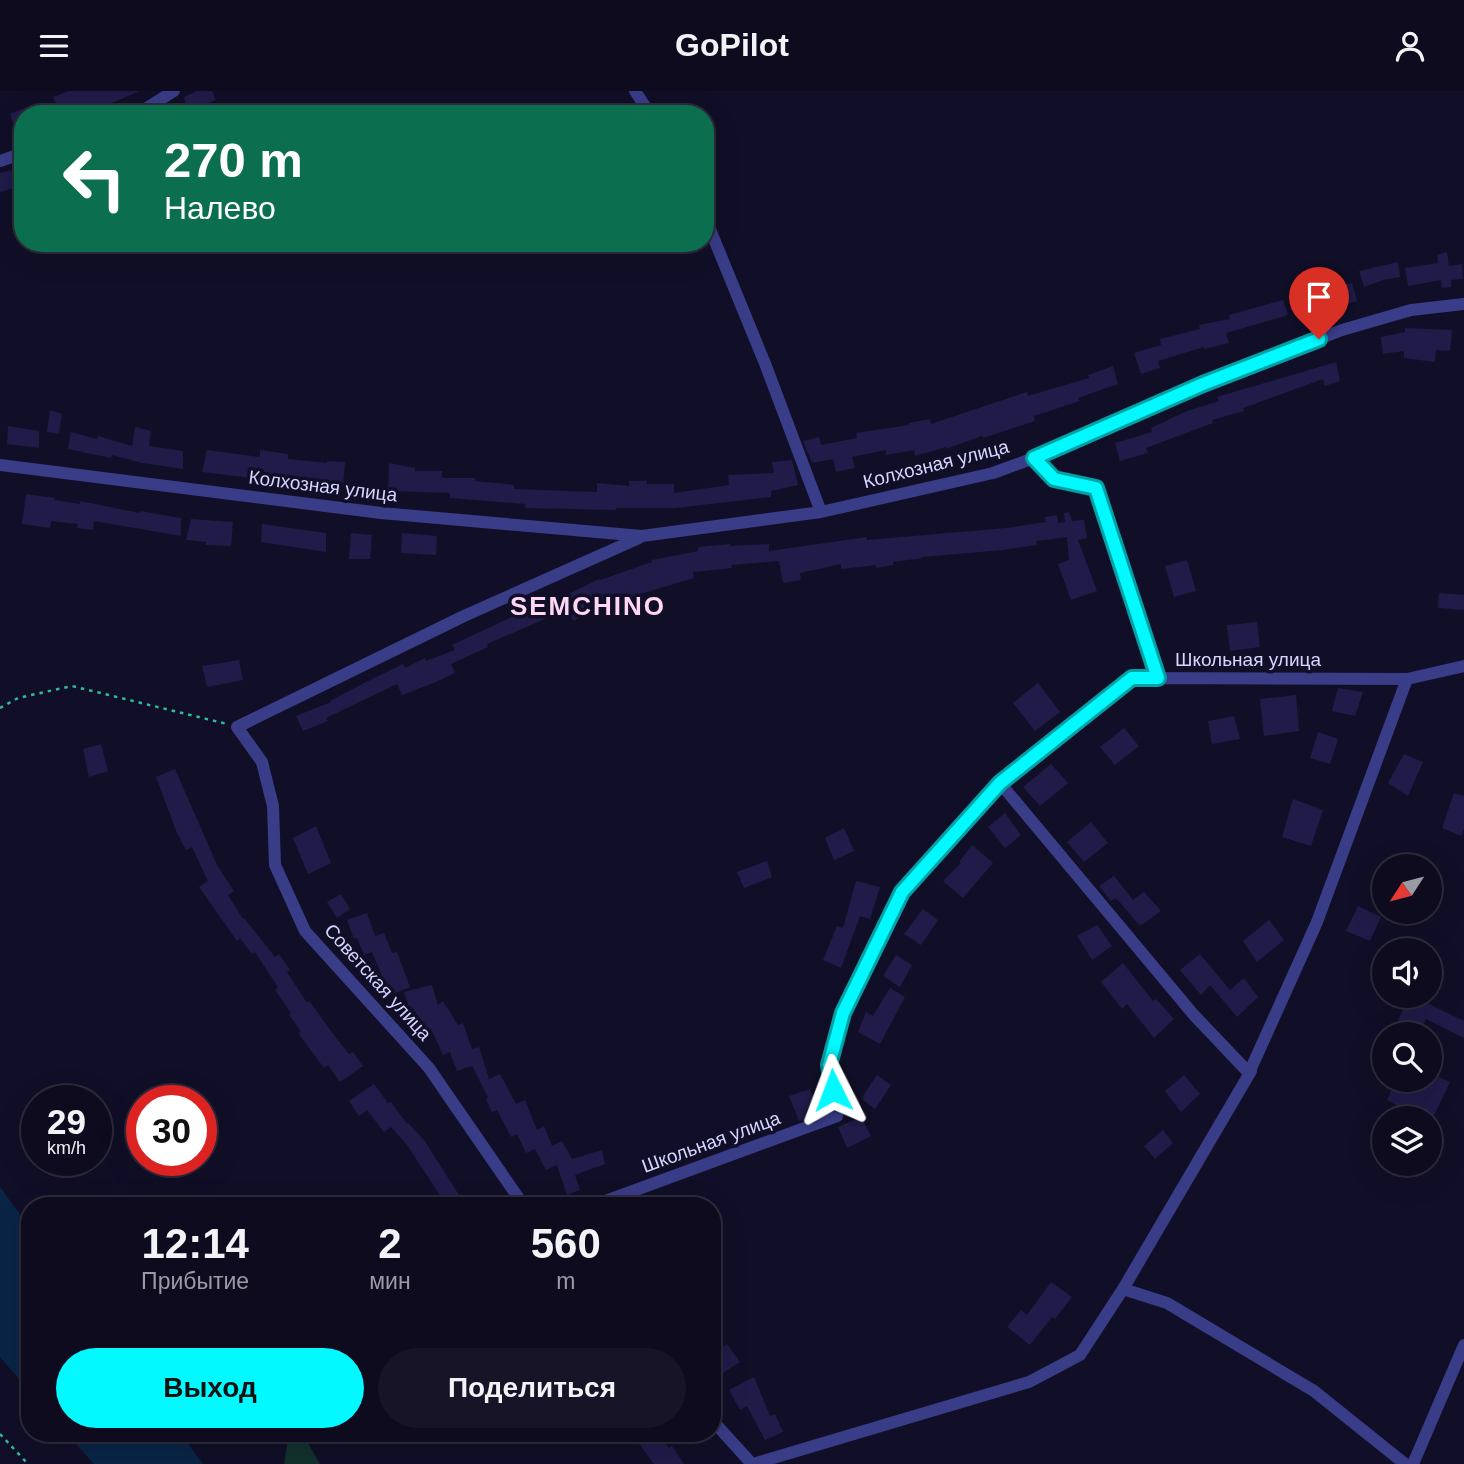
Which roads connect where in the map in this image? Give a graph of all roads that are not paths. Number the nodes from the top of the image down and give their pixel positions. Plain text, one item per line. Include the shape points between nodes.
1 (174, 91) edge
2 (151, 105) edge
3 (714, 239) edge
4 (1464, 304) edge
5 (1034, 458) junction
6 (0, 465) edge
7 (821, 512) junction
8 (642, 536) junction
9 (1464, 666) edge
10 (1158, 678) junction
11 (1408, 679) junction
12 (237, 727) joint
13 (1000, 783) junction
14 (1249, 1073) junction
15 (518, 1197) edge
16 (616, 1197) edge
17 (1123, 1289) junction
18 (1464, 1345) edge
19 (721, 1430) edge
20 (752, 1464) edge
21 (1405, 1464) edge
22 (1413, 1464) edge

1 - 2 street
3 - 7 street
4 - 5 street, Колхозная улица via 1411,310 1342,330
5 - 7 street, Колхозная улица via 993,473
5 - 10 street via 1054,479 1096,488
6 - 8 street, Колхозная улица via 381,513
7 - 8 street, Колхозная улица
8 - 12 street, Колхозная улица via 464,616
9 - 11 street, Школьная улица
10 - 11 street, Школьная улица
10 - 13 street, Школьная улица via 1132,678
11 - 14 street via 1317,922
12 - 15 street, Советская улица via 262,762 273,806 275,865 305,931 429,1068
13 - 14 street via 1193,1014
13 - 16 street, Школьная улица via 897,902 843,1013 829,1065 837,1116
14 - 17 street
17 - 20 street via 1080,1355 1029,1382
17 - 21 street via 1167,1303 1304,1384
18 - 22 street
19 - 20 street

